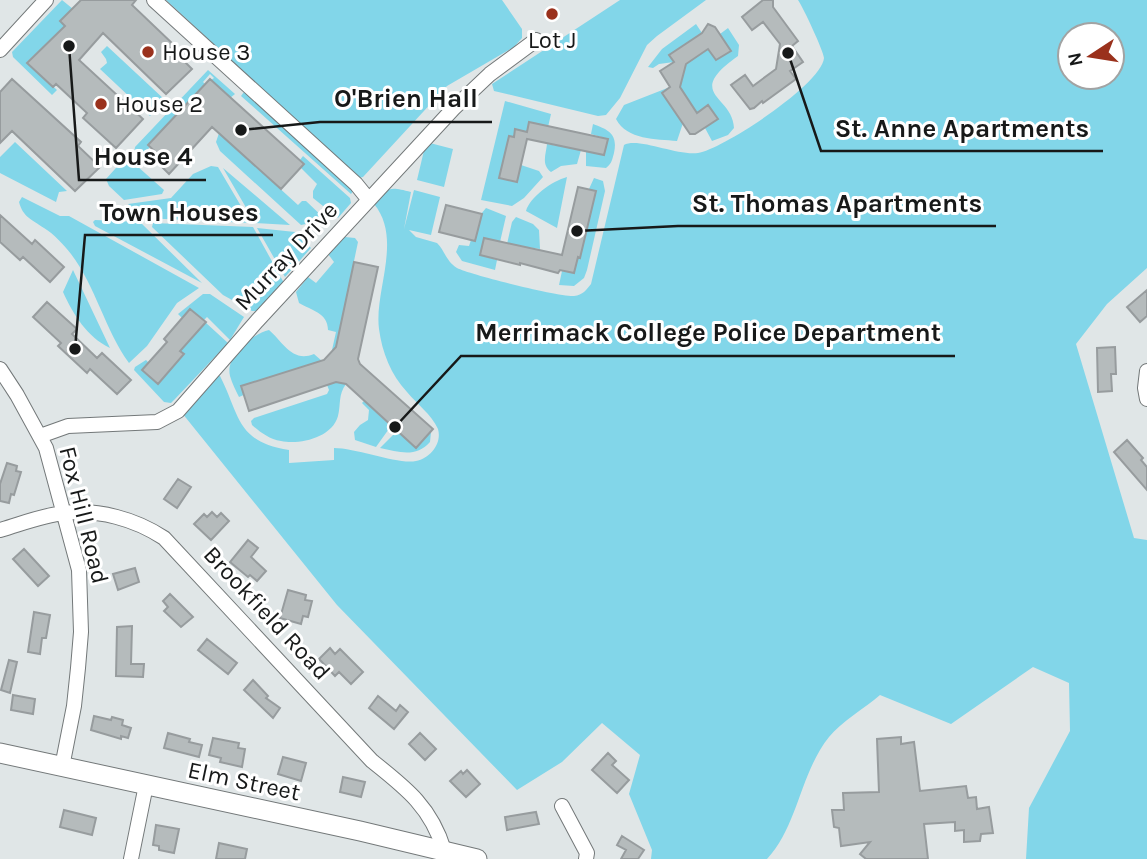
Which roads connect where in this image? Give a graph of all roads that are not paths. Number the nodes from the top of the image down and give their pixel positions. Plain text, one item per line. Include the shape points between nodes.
1 (46, 0) edge
2 (154, 0) edge
3 (536, 40) dead end
4 (0, 50) edge
5 (369, 200) junction
6 (0, 369) edge
7 (1147, 372) edge
8 (1147, 398) edge
9 (40, 436) junction
10 (64, 513) junction
11 (0, 530) edge
12 (0, 753) edge
13 (62, 767) junction
14 (146, 785) junction
15 (562, 806) dead end
16 (444, 850) junction
17 (468, 858) edge
18 (131, 859) edge
19 (586, 859) edge

1 - 4 street
2 - 5 street
3 - 5 street, Murray Drive via 465,96
5 - 9 street, Murray Drive via 178,411 158,422 68,426
6 - 9 street, Fox Hill Road
7 - 8 street
9 - 10 street, Fox Hill Road
10 - 11 street, Brookfield Road
10 - 13 street, Fox Hill Road via 79,570 81,632
10 - 16 street, Brookfield Road via 126,519 164,538 372,761 411,793 430,816
12 - 13 main road, Elm Street
13 - 14 main road, Elm Street
14 - 16 main road, Elm Street
14 - 18 street
15 - 19 street
16 - 17 main road, Elm Street

